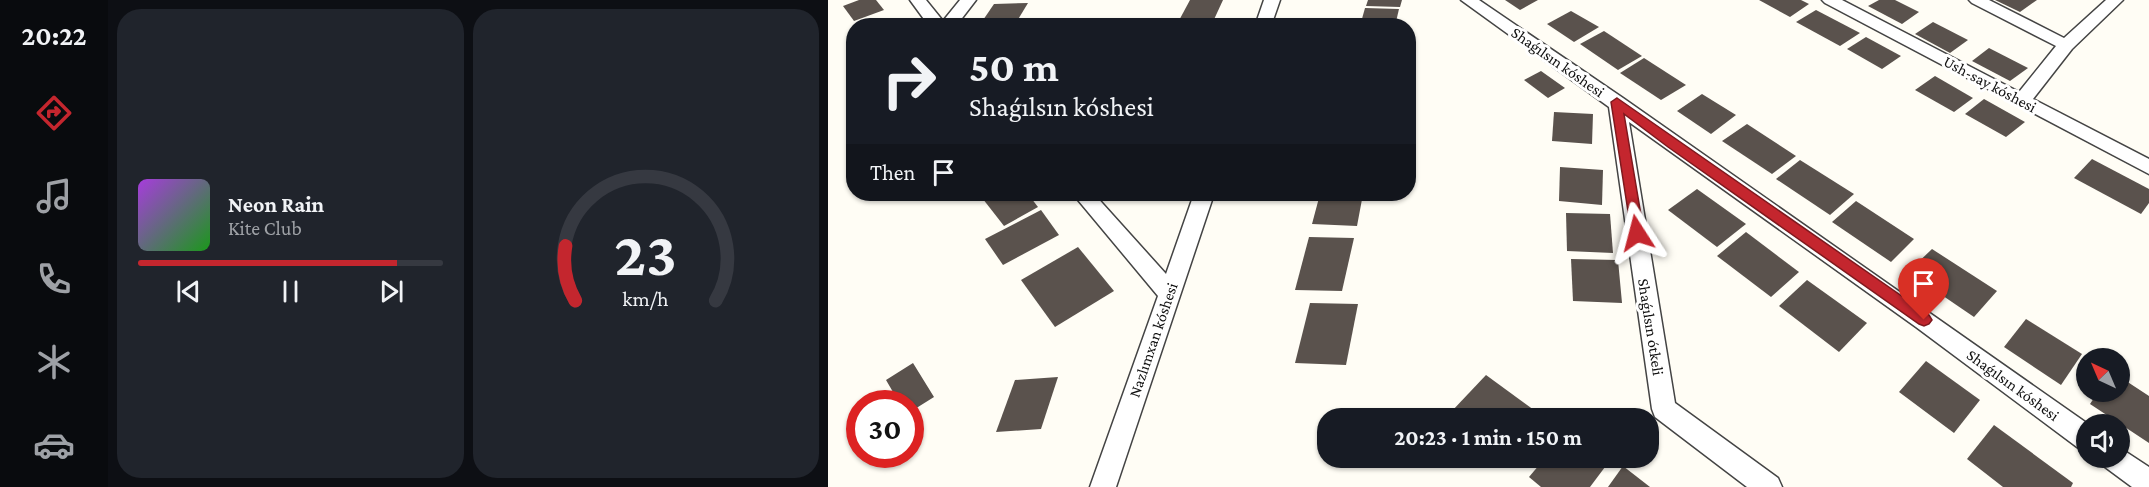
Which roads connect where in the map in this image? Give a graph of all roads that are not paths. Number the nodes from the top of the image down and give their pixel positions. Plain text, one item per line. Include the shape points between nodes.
1 (918, 0) edge
2 (968, 0) edge
3 (1272, 0) edge
4 (1469, 0) edge
5 (1830, 0) edge
6 (1977, 0) edge
7 (2115, 0) edge
8 (932, 18) edge
9 (953, 18) edge
10 (1266, 18) edge
11 (2066, 45) junction
12 (2022, 100) junction
13 (1617, 102) junction
14 (2149, 167) edge
15 (1089, 201) edge
16 (1202, 201) edge
17 (1169, 293) junction
18 (2076, 431) edge
19 (2128, 468) edge
20 (2149, 483) edge
21 (1103, 487) edge
22 (1769, 487) edge

1 - 8 street
2 - 9 street
3 - 10 street
4 - 13 street, Shaǵılsın kóshesi
5 - 12 street, Ush-say kóshesi
6 - 11 street
7 - 11 street
11 - 12 street
12 - 14 street, Ush-say kóshesi
13 - 18 street, Shaǵılsın kóshesi
13 - 22 street, Shaǵılsın ótkeli via 1664,409
15 - 17 street
16 - 17 street, Nazlımxan kóshesi
17 - 21 street, Nazlımxan kóshesi
19 - 20 street

